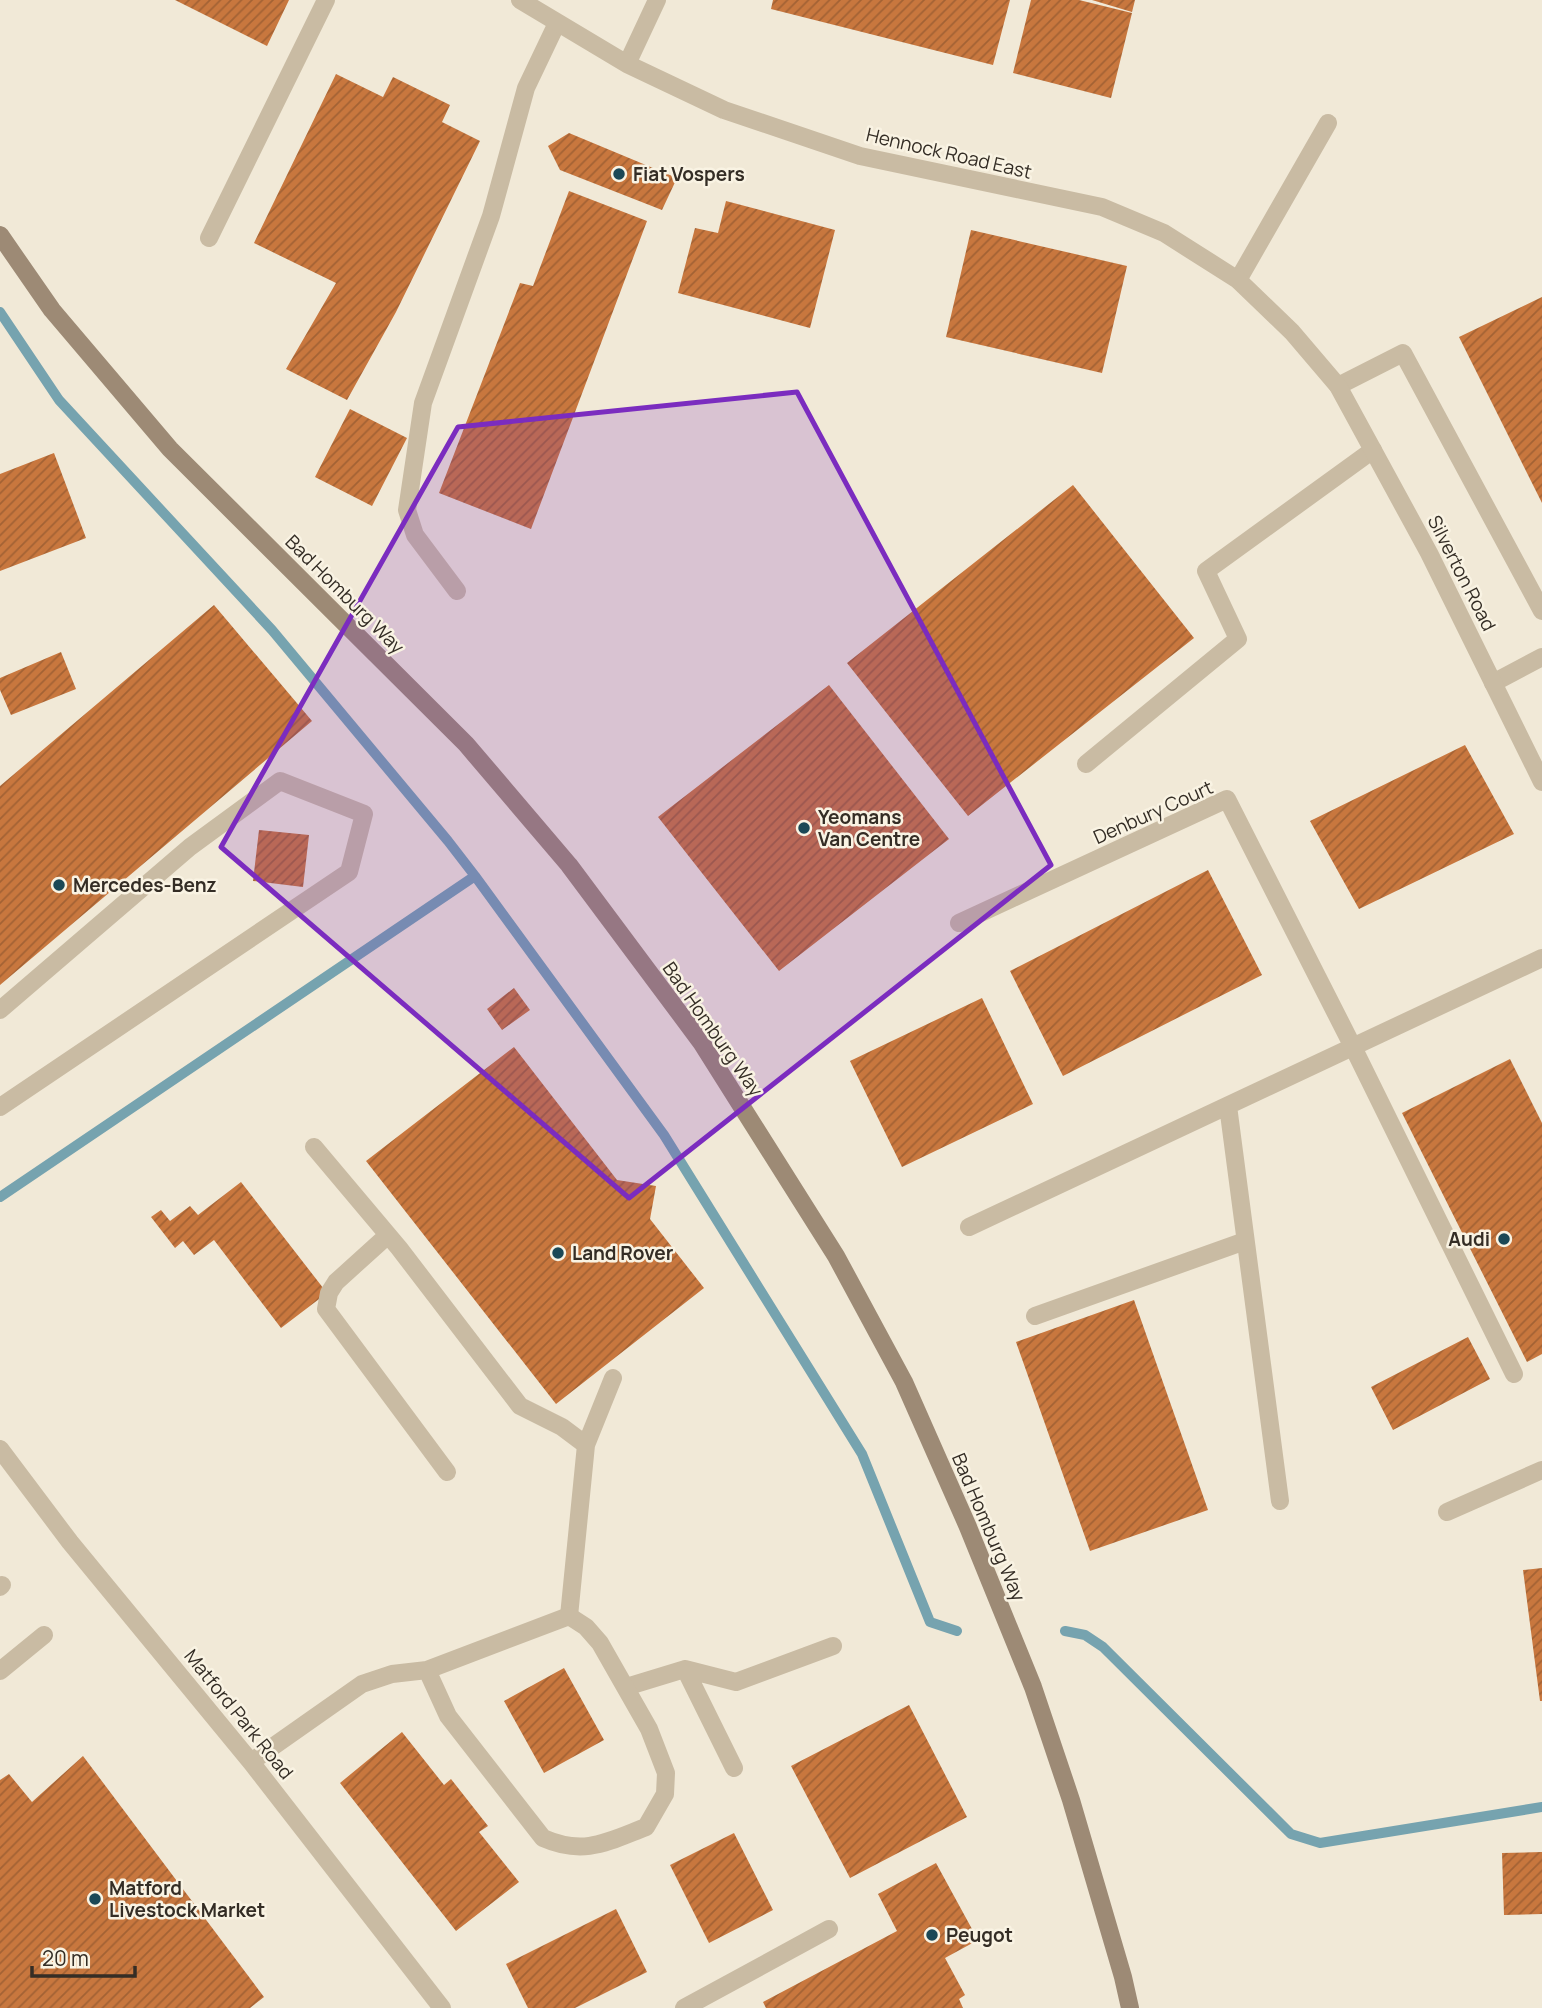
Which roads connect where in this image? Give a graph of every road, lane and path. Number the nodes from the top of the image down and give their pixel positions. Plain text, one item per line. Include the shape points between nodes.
1 (326, 0) edge
2 (520, 0) edge
3 (657, 0) edge
4 (557, 23) junction
5 (627, 64) junction
6 (1328, 123) dead end
7 (0, 235) edge
8 (209, 238) dead end
9 (1238, 280) junction
10 (1338, 386) junction
11 (1373, 450) junction
12 (457, 591) dead end
13 (1542, 611) edge
14 (1542, 657) edge
15 (1493, 684) junction
16 (1086, 764) dead end
17 (1542, 782) edge
18 (960, 923) dead end
19 (1542, 958) edge
20 (0, 1010) edge
21 (1353, 1047) junction
22 (1228, 1106) junction
23 (0, 1107) edge
24 (314, 1147) dead end
25 (969, 1227) dead end
26 (388, 1234) junction
27 (1245, 1241) junction
28 (1035, 1316) dead end
29 (1514, 1374) dead end
30 (614, 1378) dead end
31 (586, 1445) junction
32 (0, 1449) edge
33 (1542, 1470) edge
34 (447, 1472) dead end
35 (1280, 1502) dead end
36 (1447, 1512) dead end
37 (569, 1616) junction
38 (44, 1636) dead end
39 (833, 1646) dead end
40 (685, 1669) junction
41 (427, 1670) junction
42 (0, 1671) edge
43 (626, 1687) junction
44 (251, 1762) junction
45 (734, 1768) dead end
46 (829, 1929) dead end
47 (442, 2008) edge
48 (684, 2008) edge
49 (1130, 2008) edge

1 - 8 street
2 - 4 street, Hennock Road East
3 - 5 street
4 - 5 street, Hennock Road East
4 - 12 street via 526,88 491,216 423,403 407,510 415,535
5 - 9 street, Hennock Road East via 724,110 860,156 1102,207 1164,233
6 - 9 street
7 - 49 main road, Bad Homburg Way via 52,310 170,449 466,744 569,865 708,1054 836,1256 904,1382 963,1515 1034,1687
9 - 10 street, Hennock Road East via 1292,332
10 - 11 street, Silverton Road
10 - 13 street via 1403,353
11 - 15 street, Silverton Road
11 - 16 street via 1206,571 1238,639
14 - 15 street
15 - 17 street, Silverton Road
18 - 21 street, Denbury Court via 1227,799
19 - 21 street
20 - 23 street via 190,847 280,781 364,814 349,872
21 - 22 street
21 - 29 street
22 - 25 street
22 - 27 street
24 - 26 street
26 - 31 street via 520,1406
26 - 34 street via 336,1282 326,1309
27 - 28 street
27 - 35 street
30 - 31 street
31 - 37 street
32 - 44 street, Matford Park Road via 70,1542
33 - 36 street
37 - 41 street
37 - 43 street via 600,1643
38 - 42 street
39 - 40 street via 736,1682
40 - 43 street
40 - 45 street
41 - 43 street via 448,1716 543,1839 569,1847 599,1845 646,1828 665,1794 662,1762
41 - 44 street via 362,1684
44 - 47 street, Matford Park Road
46 - 48 street

